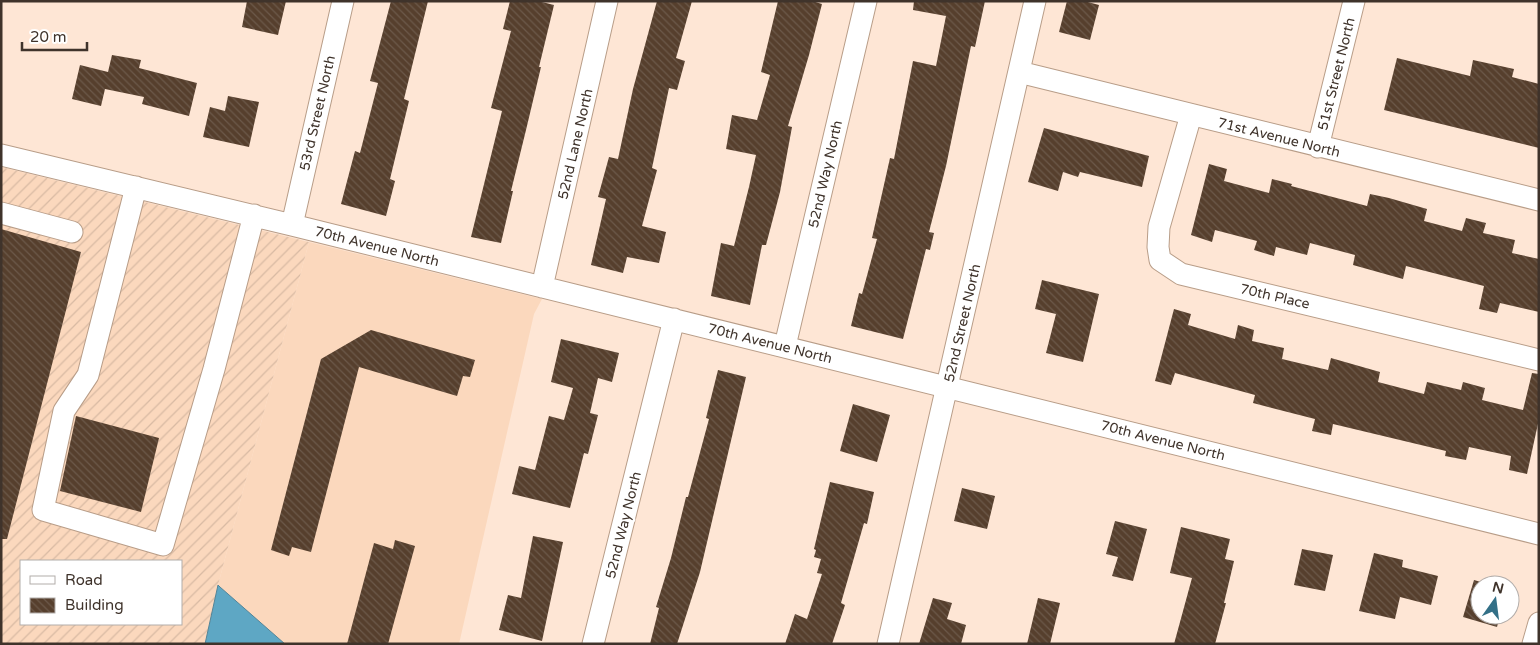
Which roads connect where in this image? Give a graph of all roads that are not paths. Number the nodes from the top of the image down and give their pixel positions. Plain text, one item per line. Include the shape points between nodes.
1 (343, 1) edge
2 (607, 1) edge
3 (866, 1) edge
4 (1035, 1) edge
5 (1354, 1) edge
6 (1019, 72) junction
7 (1191, 115) junction
8 (1318, 147) junction
9 (1, 154) edge
10 (136, 187) junction
11 (1539, 200) edge
12 (1, 213) edge
13 (254, 216) junction
14 (292, 225) junction
15 (72, 232) dead end
16 (542, 287) junction
17 (674, 319) junction
18 (785, 346) junction
19 (1539, 360) edge
20 (947, 386) junction
21 (1539, 534) edge
22 (1539, 623) edge
23 (593, 644) edge
24 (888, 644) edge
25 (1533, 644) edge

1 - 14 street, 53rd Street North
2 - 16 street, 52nd Lane North
3 - 18 street, 52nd Way North
4 - 6 street, 52nd Street North
5 - 8 street, 51st Street North
6 - 7 street, 71st Avenue North
6 - 20 street, 52nd Street North
7 - 8 street, 71st Avenue North
7 - 19 street, 70th Place via 1159,226 1160,260 1170,268 1181,274
8 - 11 street, 71st Avenue North
9 - 10 street, 70th Avenue North
10 - 13 street, 70th Avenue North
10 - 13 street via 88,375 64,411 43,510 164,545
12 - 15 street
13 - 14 street, 70th Avenue North
14 - 16 street, 70th Avenue North
16 - 17 street, 70th Avenue North
17 - 18 street, 70th Avenue North
17 - 23 street, 52nd Way North
18 - 20 street, 70th Avenue North
20 - 21 street, 70th Avenue North
20 - 24 street, 52nd Street North
22 - 25 street

